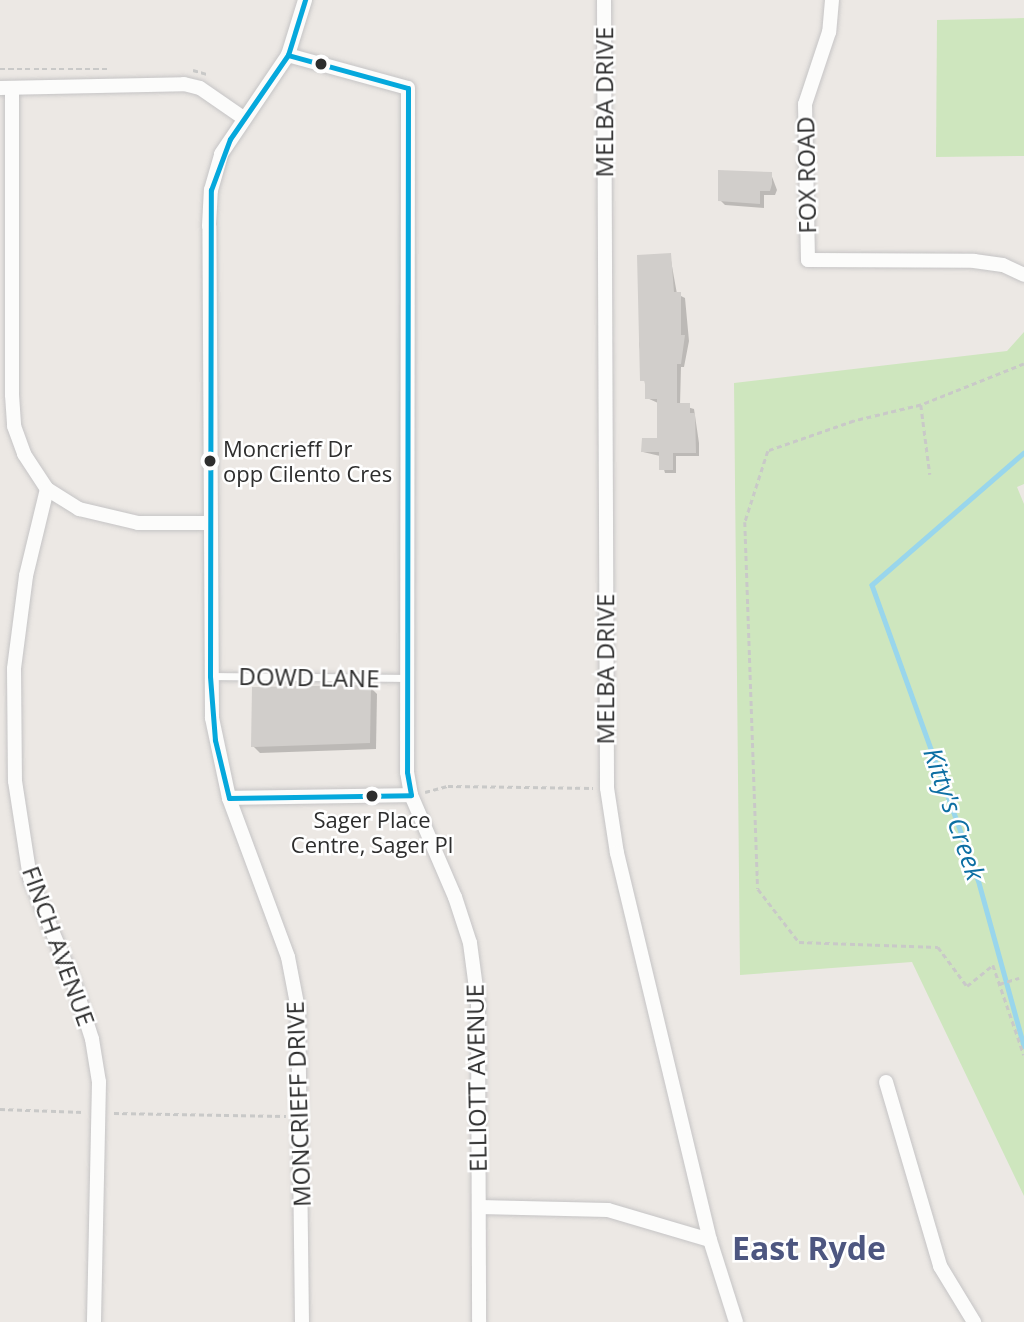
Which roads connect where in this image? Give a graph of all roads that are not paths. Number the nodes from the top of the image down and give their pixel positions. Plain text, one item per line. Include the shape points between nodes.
1 (305, 0) edge
2 (604, 0) edge
3 (832, 0) edge
4 (288, 55) junction
5 (6, 88) edge
6 (242, 117) junction
7 (1024, 275) edge
8 (47, 489) junction
9 (210, 523) junction
10 (210, 676) junction
11 (407, 678) junction
12 (411, 796) junction
13 (229, 798) junction
14 (886, 1082) dead end
15 (479, 1207) junction
16 (710, 1240) junction
17 (94, 1322) edge
18 (302, 1322) edge
19 (479, 1322) edge
20 (736, 1322) edge
21 (974, 1322) edge

1 - 4 street, MONCRIEFF DRIVE
2 - 16 street, MELBA DRIVE via 607,788 617,853
3 - 7 street, FOX ROAD via 829,32 805,104 808,260 974,261 1003,265
4 - 6 street, MONCRIEFF DRIVE
4 - 11 street, ELLIOTT AVENUE via 408,88
5 - 6 street via 184,84 200,89
5 - 8 street via 14,426 24,454
6 - 9 street, MONCRIEFF DRIVE via 222,154 212,190
8 - 9 street via 79,509 110,518
8 - 17 street, FINCH AVENUE via 26,576 14,669 15,780 30,878 92,1039 98,1112
9 - 10 street, MONCRIEFF DRIVE
10 - 11 lane, DOWD LANE
10 - 13 street, MONCRIEFF DRIVE via 215,740
11 - 12 street, ELLIOTT AVENUE
12 - 13 street
12 - 15 street, ELLIOTT AVENUE via 470,943 478,1003
13 - 18 street, MONCRIEFF DRIVE via 288,957 298,1009
14 - 21 street via 940,1266
15 - 16 street via 608,1210
15 - 19 street, ELLIOTT AVENUE
16 - 20 street, MELBA DRIVE

